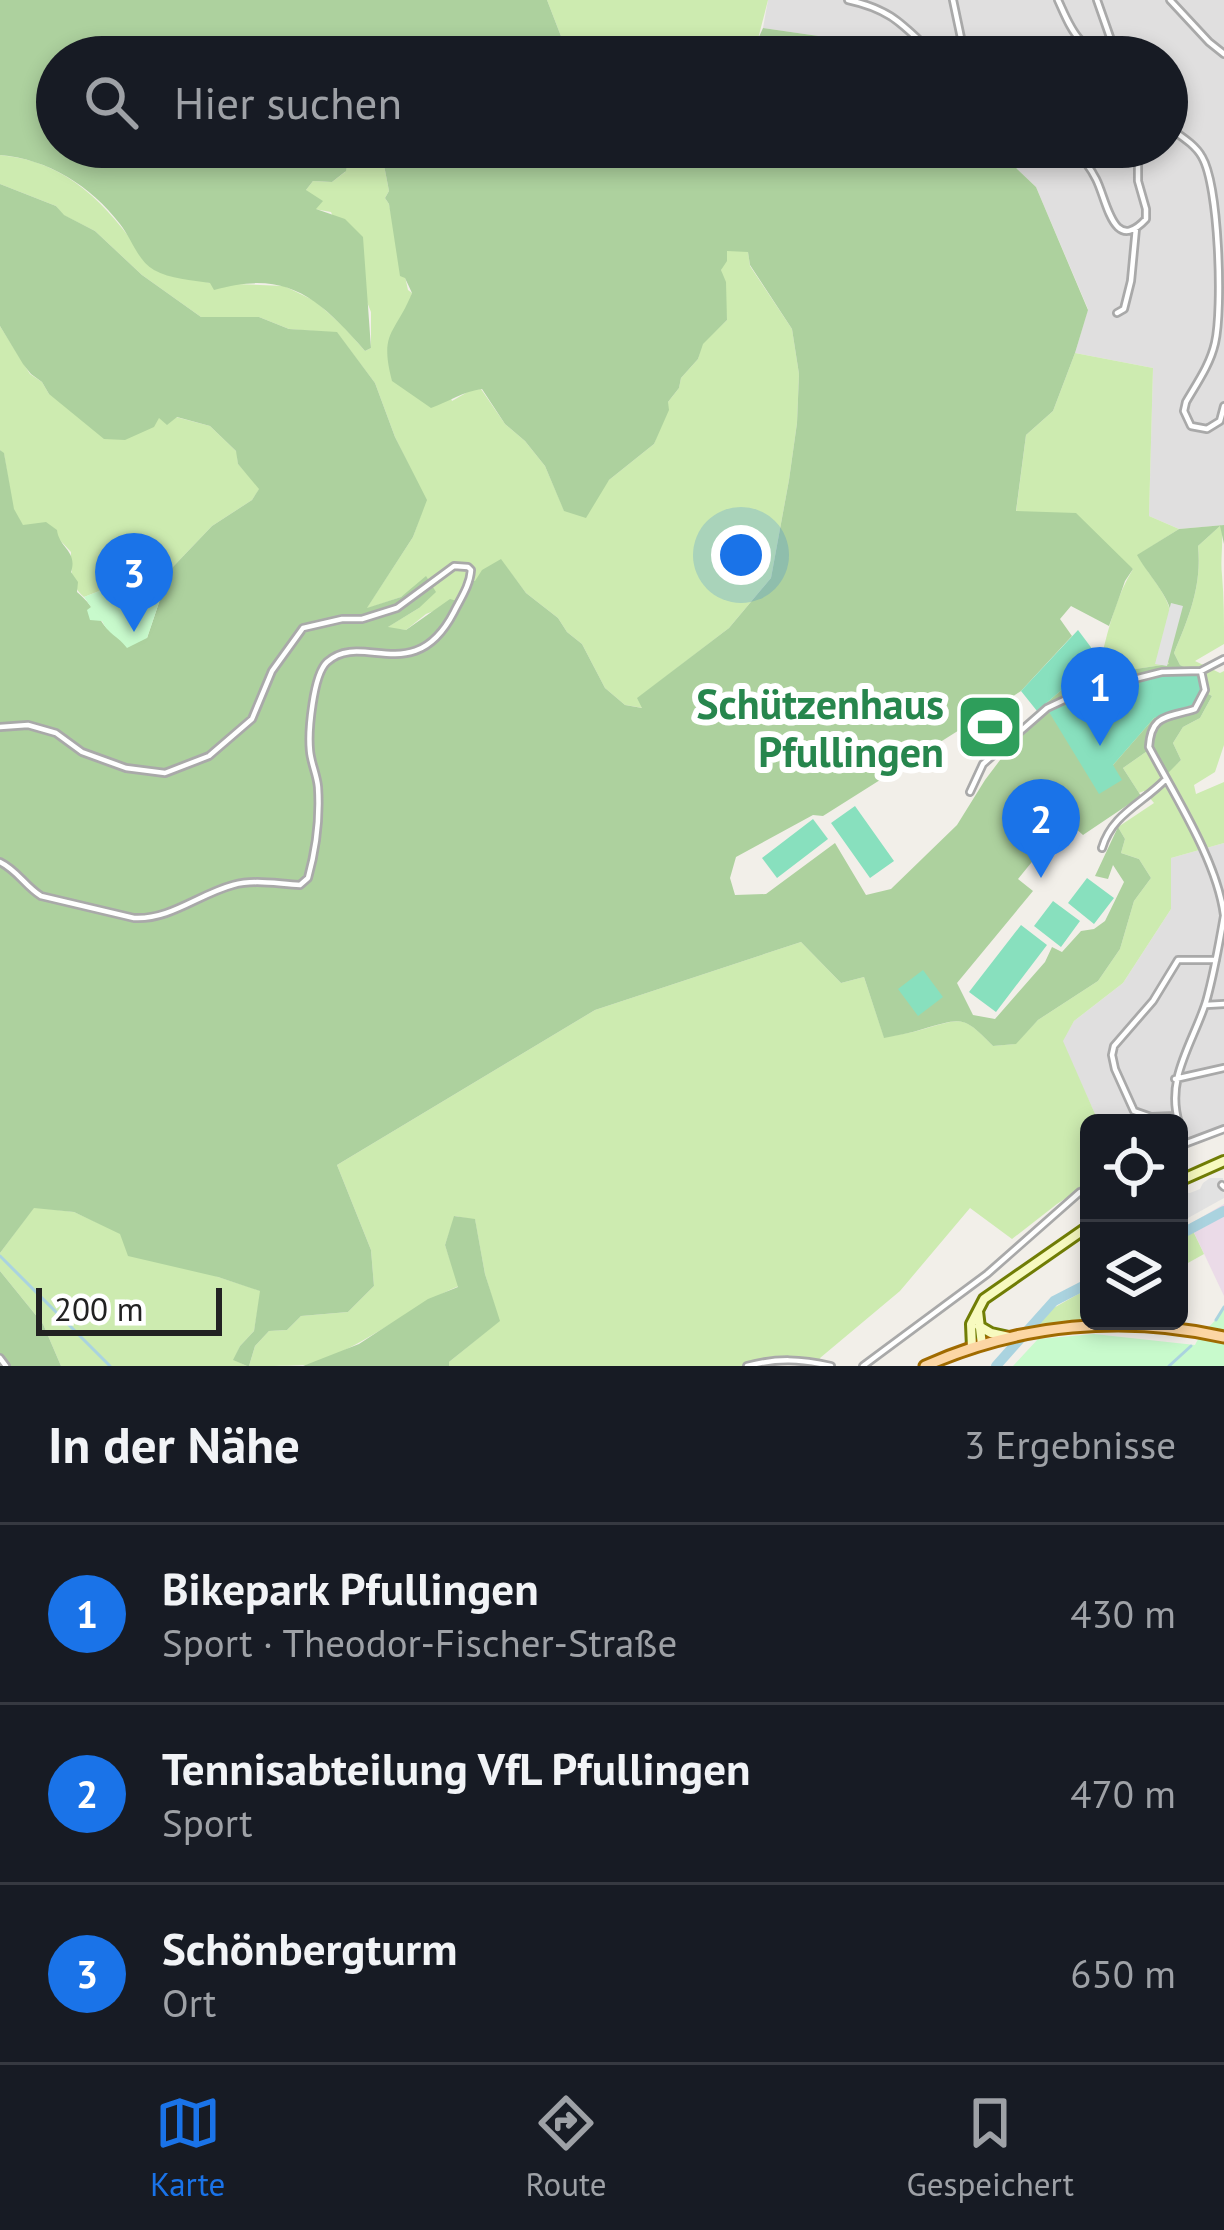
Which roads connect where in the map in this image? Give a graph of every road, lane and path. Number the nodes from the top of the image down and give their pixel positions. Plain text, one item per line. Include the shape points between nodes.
1 (848, 0) edge
2 (953, 0) edge
3 (1058, 0) edge
4 (1097, 0) edge
5 (1170, 0) edge
6 (915, 36) edge
7 (961, 36) edge
8 (1077, 36) edge
9 (1110, 36) edge
10 (1224, 54) edge
11 (1188, 143) edge
12 (1090, 168) edge
13 (1138, 168) edge
14 (1136, 228) junction
15 (1117, 313) dead end
16 (1224, 406) edge
17 (1224, 659) edge
18 (1201, 671) junction
19 (0, 727) edge
20 (1166, 779) junction
21 (970, 792) dead end
22 (1102, 848) dead end
23 (0, 862) edge
24 (1224, 915) edge
25 (1216, 960) junction
26 (1224, 1004) edge
27 (1205, 1005) junction
28 (1224, 1068) edge
29 (1175, 1079) junction
30 (1142, 1114) edge
31 (1178, 1114) edge
32 (1224, 1129) edge
33 (1188, 1142) edge
34 (1224, 1161) edge
35 (1188, 1177) edge
36 (1080, 1192) edge
37 (1080, 1232) edge
38 (987, 1274) junction
39 (997, 1288) junction
40 (978, 1310) junction
41 (979, 1326) junction
42 (1014, 1336) junction
43 (1224, 1337) edge
44 (977, 1347) junction
45 (0, 1358) edge
46 (928, 1364) edge
47 (6, 1366) edge
48 (747, 1366) edge
49 (831, 1366) edge
50 (863, 1366) edge

1 - 6 street via 877,7
2 - 7 street
3 - 8 street
4 - 9 street
5 - 10 street
11 - 16 street via 1208,170 1220,302 1214,349 1184,412 1191,426 1207,429
12 - 14 street via 1112,222
13 - 14 street via 1146,219
14 - 15 street via 1131,281
17 - 18 street
18 - 20 street via 1195,709 1150,729 1149,747
18 - 21 street via 1162,672 1047,708 983,764
19 - 23 street via 28,725 126,768 166,773 209,755 252,719 272,670 303,628 397,608 454,566 472,574 450,619 424,648 344,653 322,667 310,720 316,833 308,878 299,885 230,886 150,919 134,918 41,896
20 - 22 street via 1113,821
20 - 24 street via 1221,891
24 - 25 street
25 - 27 street
25 - 30 street via 1178,960 1112,1050 1134,1111
26 - 27 street
27 - 29 street
28 - 29 street
29 - 31 street
32 - 33 street
34 - 35 main road
36 - 38 street
37 - 39 main road
38 - 39 street
38 - 50 street
39 - 40 main road
40 - 41 main road
40 - 44 main road via 970,1330
41 - 42 main road
41 - 44 main road
42 - 43 main road via 1154,1325
42 - 44 main road
44 - 46 main road
45 - 47 street
48 - 49 street via 803,1359

